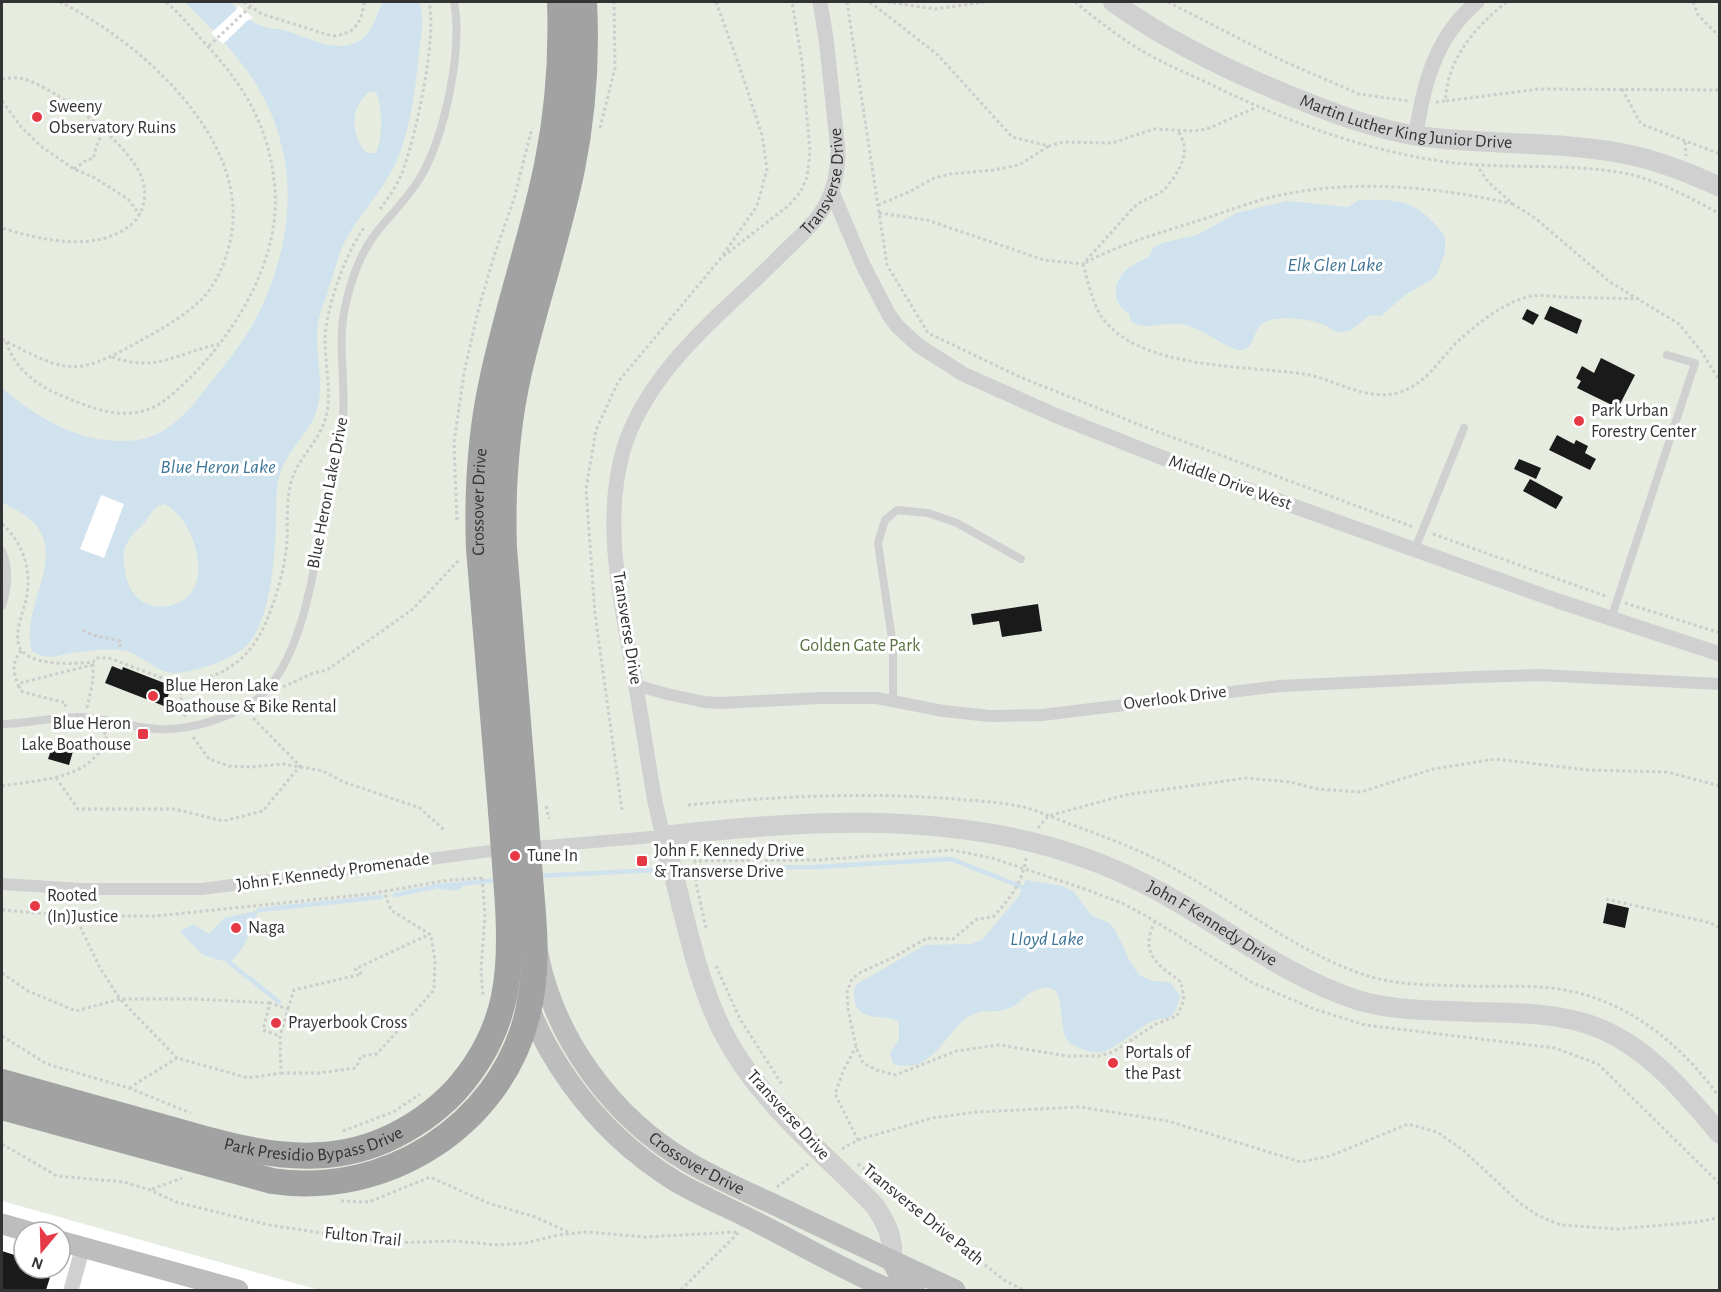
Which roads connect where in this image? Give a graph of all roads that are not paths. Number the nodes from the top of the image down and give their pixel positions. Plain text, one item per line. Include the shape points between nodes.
1 (454, 2) edge
2 (560, 2) edge
3 (584, 2) edge
4 (820, 2) edge
5 (1113, 2) edge
6 (1477, 2) edge
7 (1416, 135) junction
8 (1719, 187) edge
9 (832, 192) junction
10 (1667, 355) dead end
11 (1464, 428) dead end
12 (1415, 549) junction
13 (2, 552) edge
14 (1021, 559) dead end
15 (2, 606) edge
16 (1611, 619) junction
17 (1719, 654) edge
18 (1719, 684) edge
19 (635, 685) junction
20 (893, 699) junction
21 (2, 724) edge
22 (524, 806) junction
23 (663, 836) junction
24 (2, 884) edge
25 (523, 939) junction
26 (529, 1007) junction
27 (2, 1082) edge
28 (2, 1107) edge
29 (1719, 1134) edge
30 (72, 1244) edge
31 (803, 1246) junction
32 (83, 1247) junction
33 (892, 1261) junction
34 (70, 1290) edge
35 (238, 1290) edge
36 (891, 1290) edge
37 (914, 1290) edge
38 (955, 1290) edge

1 - 21 lane, Blue Heron Lake Drive via 457,25 453,67 433,150 411,192 368,244 348,296 342,326 341,435 298,630 276,678 243,708 218,718 156,729 85,717
2 - 22 highway, Crossover Drive via 559,72 550,148 487,409 478,511 480,559
3 - 22 highway, Crossover Drive via 584,73 575,153 520,369 506,453 505,557
4 - 9 street, Transverse Drive via 838,151
5 - 7 street, Martin Luther King Junior Drive via 1171,41 1251,80 1338,115
6 - 7 street via 1443,41 1431,66
7 - 8 street, Martin Luther King Junior Drive via 1632,155
9 - 12 street, Middle Drive West via 889,315 908,337 947,365 1089,430
9 - 19 street, Transverse Drive via 808,228 674,362 651,392 631,429 619,470 614,528
10 - 16 lane via 1695,363
11 - 12 lane
12 - 16 street, Middle Drive West
13 - 15 lane via 7,578
14 - 20 lane via 957,523 928,513 897,510 885,520 878,543 893,646
16 - 17 street, Middle Drive West
18 - 20 street, Overlook Drive via 1539,675 1473,677 1280,686 1042,715 990,716 944,711
19 - 20 street, Overlook Drive via 712,703
19 - 23 street, Transverse Drive
22 - 25 highway, Crossover Drive, bridge via 510,886
23 - 24 street, John F. Kennedy Promenade via 486,851 202,889
23 - 29 street, John F Kennedy Drive via 788,825 901,824 968,828 1028,840 1139,880 1288,971 1336,993 1412,1009 1544,1015 1606,1031 1664,1071
23 - 33 street, Transverse Drive via 699,970 724,1033 774,1104 879,1212 891,1238
25 - 26 highway, Crossover Drive via 535,964
25 - 27 highway, Park Presidio Bypass Drive via 492,1036 468,1075 422,1119 364,1148 312,1156 260,1152
25 - 33 main road, Crossover Drive via 540,961 574,1047 602,1087 636,1124 701,1170
26 - 28 highway, Park Presidio Bypass Drive via 520,1038 501,1076 467,1119 407,1161 347,1181 306,1185 272,1181
26 - 31 main road, Crossover Drive via 564,1073 620,1140 675,1181
30 - 32 main road
31 - 33 main road via 864,1267
31 - 36 main road, Crossover Drive
32 - 34 street
32 - 35 main road
33 - 37 main road via 901,1278
33 - 38 main road, Crossover Drive

